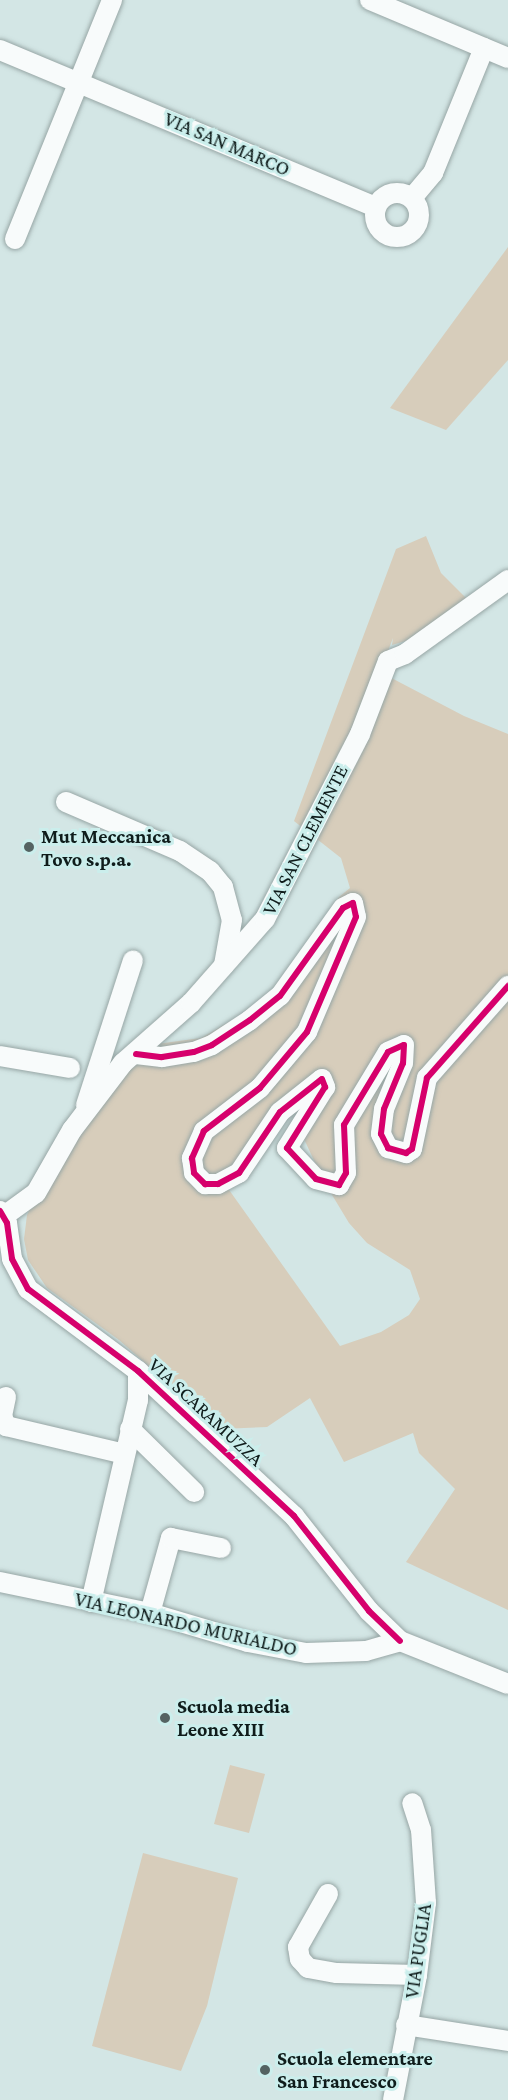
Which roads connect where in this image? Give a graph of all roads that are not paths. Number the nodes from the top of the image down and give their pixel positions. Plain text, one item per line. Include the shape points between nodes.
1 (112, 0) edge
2 (370, 0) edge
3 (484, 48) junction
4 (0, 50) edge
5 (508, 58) edge
6 (77, 81) junction
7 (412, 198) junction
8 (376, 207) junction
9 (15, 239) dead end
10 (508, 580) edge
11 (66, 802) dead end
12 (133, 960) dead end
13 (224, 966) junction
14 (508, 986) edge
15 (136, 1054) junction
16 (0, 1056) edge
17 (70, 1068) dead end
18 (83, 1113) junction
19 (2, 1214) edge
20 (138, 1371) junction
21 (6, 1397) dead end
22 (130, 1429) junction
23 (124, 1454) junction
24 (194, 1492) dead end
25 (221, 1548) dead end
26 (0, 1582) edge
27 (91, 1602) junction
28 (150, 1613) junction
29 (400, 1641) junction
30 (508, 1684) edge
31 (412, 1803) dead end
32 (328, 1894) dead end
33 (417, 1975) junction
34 (406, 2025) junction
35 (508, 2041) edge
36 (393, 2100) edge

1 - 6 street
2 - 3 street
3 - 5 street
3 - 7 street via 433,173
4 - 6 street, VIA SAN MARCO
6 - 8 street, VIA SAN MARCO
6 - 9 street
7 - 8 street via 393,193
7 - 8 street via 419,218 414,230 403,236 390,236 379,228
10 - 13 street, VIA SAN CLEMENTE via 405,654 388,661 360,734 323,800 284,887 265,919
11 - 13 street via 180,851 215,875 226,895 232,920
12 - 18 street
13 - 15 street, VIA SAN CLEMENTE
14 - 15 street via 427,1078 412,1149 406,1153 388,1148 381,1134 384,1109 403,1063 404,1045 388,1053 344,1125 346,1173 339,1185 316,1179 287,1148 325,1087 322,1079 280,1112 239,1173 218,1184 205,1184 194,1173 192,1158 204,1131 260,1088 307,1032 356,917 353,903 343,908 280,996 250,1020 194,1052 162,1057
15 - 18 street, VIA SAN CLEMENTE via 123,1063
16 - 17 street
18 - 19 street, VIA SAN CLEMENTE via 36,1193
19 - 20 street, VIA SCARAMUZZA via 12,1259 28,1289
20 - 22 street via 138,1400
20 - 29 street, VIA SCARAMUZZA via 309,1532 369,1611
21 - 23 street via 2,1416 6,1426
22 - 23 street
22 - 24 street
23 - 27 street
25 - 28 street via 171,1538
26 - 27 street, VIA LEONARDO MURIALDO
27 - 28 street, VIA LEONARDO MURIALDO
28 - 29 street, VIA LEONARDO MURIALDO via 248,1642 306,1653 366,1651
29 - 30 street
31 - 33 street, VIA PUGLIA via 421,1830 426,1903
32 - 33 street via 298,1947 300,1959 308,1968 337,1973
33 - 34 street, VIA PUGLIA
34 - 35 street
34 - 36 street, VIA PUGLIA

